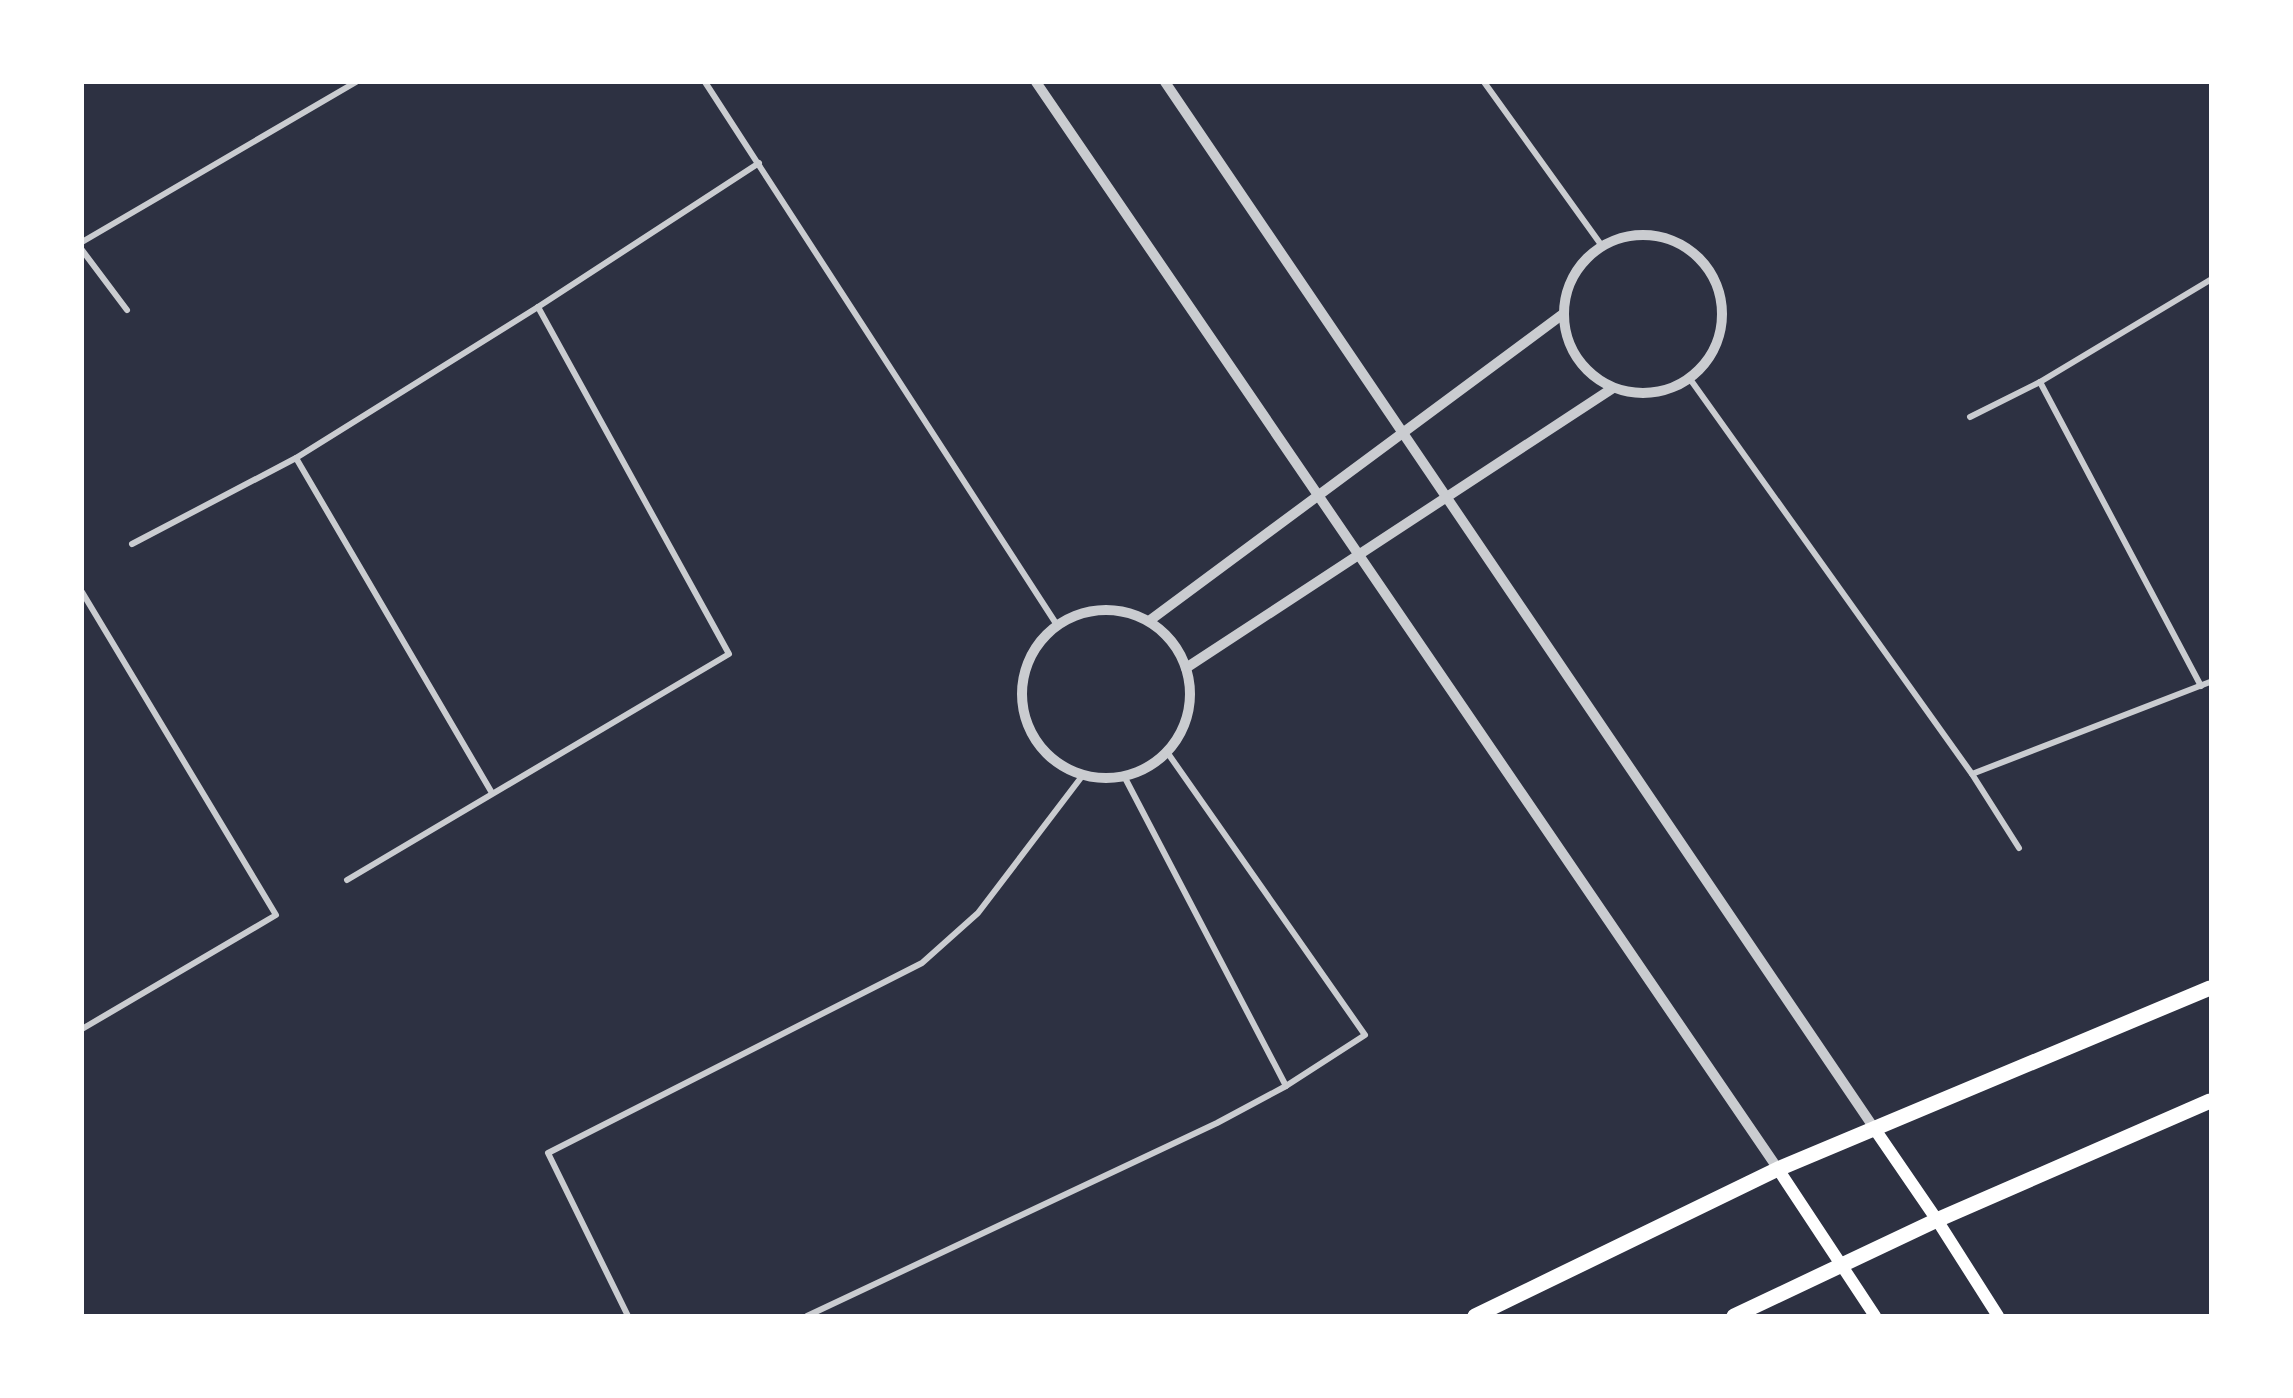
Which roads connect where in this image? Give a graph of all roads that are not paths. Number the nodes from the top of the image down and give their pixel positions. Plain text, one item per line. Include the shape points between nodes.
1 (356, 82) edge
2 (705, 82) edge
3 (1036, 82) edge
4 (1165, 82) edge
5 (1484, 82) edge
6 (759, 163) junction
7 (82, 242) edge
8 (1602, 246) junction
9 (82, 250) edge
10 (2211, 280) edge
11 (538, 307) junction
12 (127, 310) dead end
13 (1563, 314) junction
14 (1690, 379) junction
15 (2040, 382) junction
16 (1613, 388) junction
17 (1970, 417) dead end
18 (1404, 433) junction
19 (296, 458) junction
20 (1319, 495) junction
21 (1447, 497) junction
22 (132, 544) dead end
23 (1359, 555) junction
24 (82, 592) edge
25 (1149, 621) junction
26 (1057, 625) junction
27 (1186, 668) junction
28 (2211, 682) edge
29 (2200, 686) junction
30 (1167, 752) junction
31 (1972, 774) junction
32 (1083, 775) junction
33 (1124, 776) junction
34 (492, 793) junction
35 (2019, 848) dead end
36 (347, 880) dead end
37 (2211, 988) edge
38 (82, 1029) edge
39 (1286, 1086) junction
40 (2211, 1101) edge
41 (1874, 1128) junction
42 (1778, 1169) junction
43 (1937, 1220) junction
44 (1843, 1265) junction
45 (628, 1316) edge
46 (807, 1316) edge
47 (1475, 1316) edge
48 (1734, 1316) edge
49 (1875, 1316) edge
50 (1998, 1316) edge

1 - 7 street
2 - 6 street
3 - 20 street
4 - 18 street
5 - 8 street
6 - 11 street
6 - 26 street
8 - 13 street via 1581,264 1568,287
8 - 14 street via 1626,236 1653,235 1679,243 1701,260 1716,282 1723,309 1720,335 1709,360
9 - 12 street
10 - 15 street
11 - 19 street
11 - 34 street via 729,654
13 - 16 street via 1570,345 1587,370
13 - 18 street
14 - 16 street via 1666,391 1640,394
14 - 31 street
15 - 17 street
15 - 29 street
16 - 21 street
18 - 20 street
18 - 21 street
19 - 22 street
19 - 34 street
20 - 23 street
20 - 25 street
21 - 23 street
21 - 41 street
23 - 27 street
23 - 42 street
24 - 38 street via 276,915
25 - 26 street via 1133,614 1097,610 1072,616
25 - 27 street via 1174,644
26 - 32 street via 1040,641 1028,662 1022,684 1023,708 1030,730 1043,750 1061,765
27 - 30 street via 1189,708 1183,728
28 - 29 street
29 - 31 street
30 - 33 street via 1151,765
30 - 39 street via 1365,1035
31 - 35 street
32 - 33 street
32 - 45 street via 978,913 922,963 548,1153
33 - 39 street
34 - 36 street
37 - 41 main road
39 - 46 street via 1217,1123
40 - 43 main road
41 - 42 main road
41 - 43 main road
42 - 44 main road
42 - 47 main road
43 - 44 main road
43 - 50 main road
44 - 48 main road
44 - 49 main road

